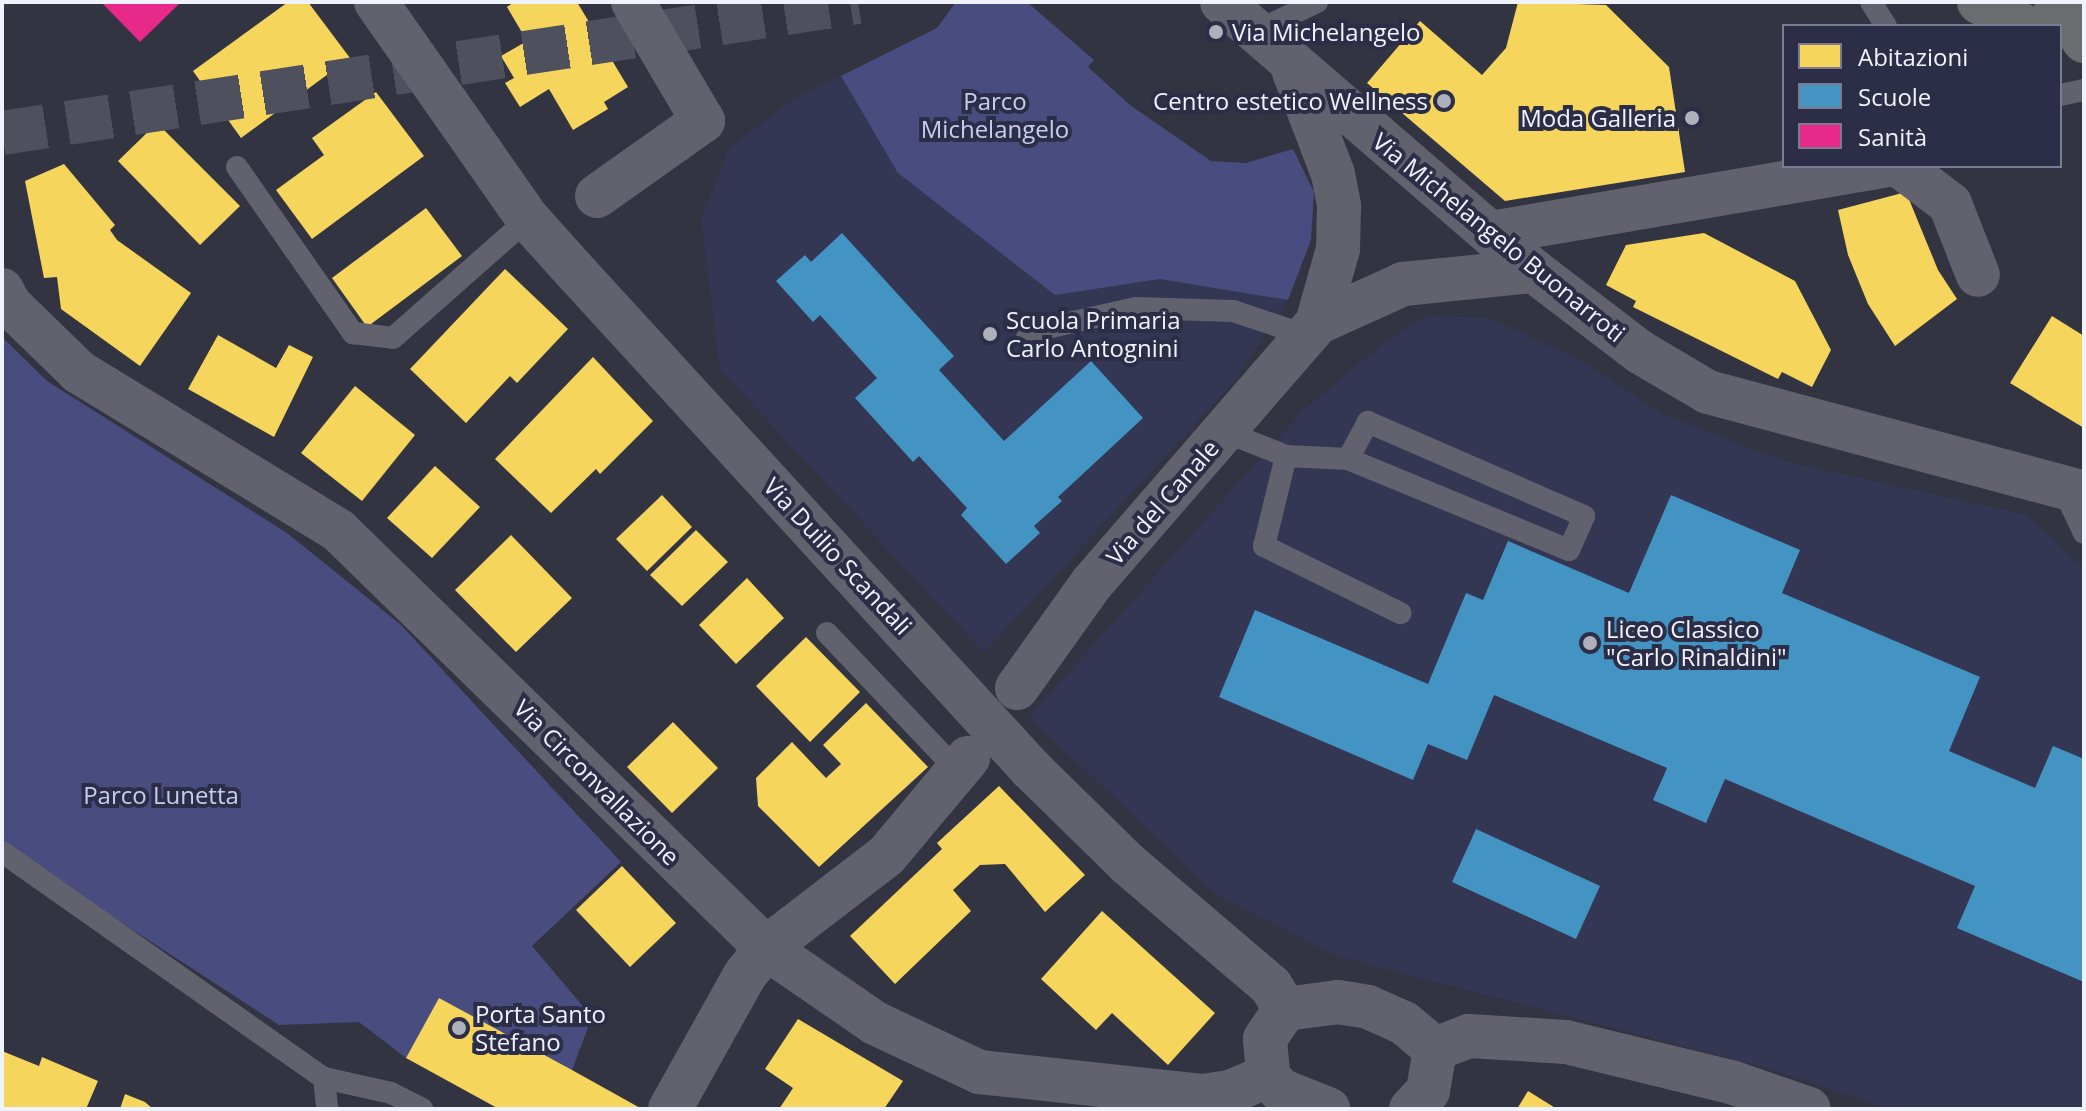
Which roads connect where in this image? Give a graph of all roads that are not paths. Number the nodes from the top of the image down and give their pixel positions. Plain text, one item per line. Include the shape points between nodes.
1 (376, 2) edge
2 (633, 2) edge
3 (1222, 2) edge
4 (1317, 2) edge
5 (1871, 2) edge
6 (1979, 2) edge
7 (2056, 2) edge
8 (1885, 24) edge
9 (2020, 24) edge
10 (1255, 32) junction
11 (2084, 41) edge
12 (2062, 50) edge
13 (2084, 62) edge
14 (1292, 67) junction
15 (2084, 90) edge
16 (2062, 95) edge
17 (237, 167) dead end
18 (1873, 168) edge
19 (1903, 168) edge
20 (597, 196) dead end
21 (528, 219) junction
22 (1491, 233) junction
23 (1534, 271) junction
24 (1978, 275) dead end
25 (2, 290) edge
26 (1311, 329) junction
27 (1027, 337) dead end
28 (1223, 431) junction
29 (1286, 456) junction
30 (1348, 459) junction
31 (2073, 490) edge
32 (2084, 533) edge
33 (1400, 613) dead end
34 (827, 633) dead end
35 (1017, 688) dead end
36 (963, 764) joint
37 (2, 852) edge
38 (766, 948) junction
39 (1285, 1009) junction
40 (1435, 1049) junction
41 (1268, 1076) junction
42 (324, 1078) junction
43 (327, 1109) edge
44 (422, 1109) edge
45 (670, 1109) edge
46 (1328, 1109) edge
47 (1411, 1109) edge
48 (1809, 1109) edge

1 - 21 street, Via Duilio Scandali
2 - 20 street via 703,121
3 - 10 street, Via Michelangelo Buonarroti
4 - 10 lane
5 - 8 lane
6 - 9 main road
7 - 11 main road
10 - 14 street, Via Michelangelo Buonarroti
12 - 13 main road
14 - 22 street, Via Michelangelo Buonarroti
14 - 26 street, Via del Canale via 1333,174 1339,206 1338,249
15 - 16 lane
17 - 21 lane via 353,333 393,338
18 - 22 street
19 - 24 street via 1950,204
21 - 39 street, Via Duilio Scandali via 1031,769 1128,864 1271,986
22 - 23 street, Via Michelangelo Buonarroti
23 - 26 street, Via del Canale via 1403,284
23 - 31 street, Via Michelangelo Buonarroti via 1640,352 1708,392
25 - 38 street, Via Circonvallazione via 9,304 79,372 339,531
26 - 27 lane via 1233,311 1136,308
26 - 28 street, Via del Canale
28 - 29 lane
28 - 35 street, Via del Canale via 1092,583
29 - 30 lane
29 - 33 lane via 1264,546
30 - 30 lane via 1569,550 1584,516 1368,422
31 - 32 lane
34 - 36 lane
36 - 38 street via 886,856
37 - 42 lane
38 - 41 street, Via Circonvallazione via 875,1023 979,1072 1202,1096 1230,1092
38 - 45 street via 738,987
39 - 40 street via 1338,1002 1368,1007 1404,1023
39 - 41 street via 1265,1039
40 - 47 street via 1428,1091
40 - 48 street via 1469,1036 1566,1042 1734,1083
41 - 46 street via 1280,1090
42 - 43 lane
42 - 44 lane via 391,1093

